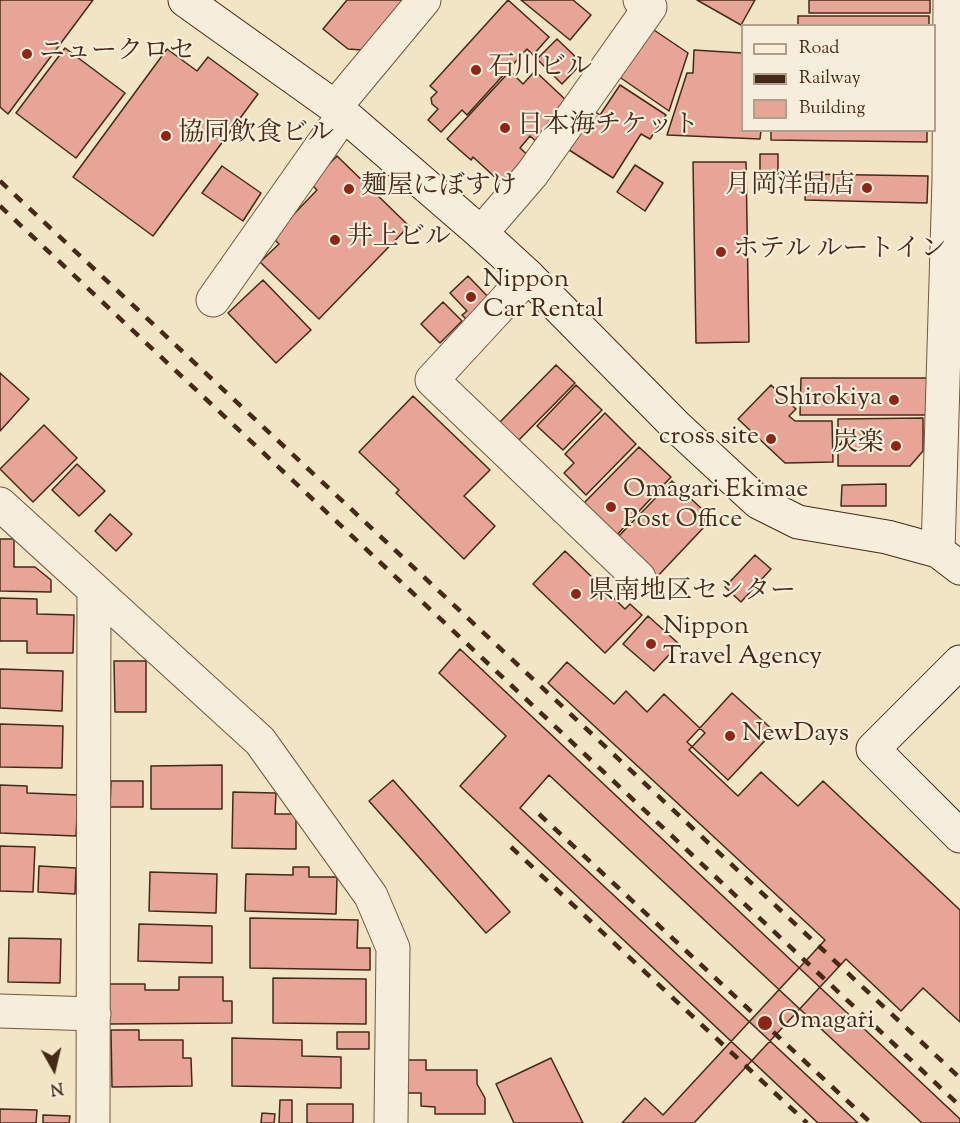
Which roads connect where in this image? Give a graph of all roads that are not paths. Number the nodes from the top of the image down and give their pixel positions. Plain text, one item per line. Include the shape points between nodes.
1 (185, 0) edge
2 (424, 0) edge
3 (640, 0) edge
4 (950, 0) edge
5 (339, 111) junction
6 (955, 180) edge
7 (481, 233) junction
8 (528, 276) junction
9 (213, 300) dead end
10 (0, 504) edge
11 (949, 560) edge
12 (639, 578) dead end
13 (94, 591) junction
14 (954, 680) edge
15 (960, 836) edge
16 (0, 1011) edge
17 (94, 1014) junction
18 (93, 1123) edge
19 (391, 1123) edge

1 - 5 street
2 - 5 street
3 - 7 street via 650,7 532,174
4 - 6 street
5 - 7 street
5 - 9 street
6 - 11 street
7 - 8 street
8 - 11 street via 676,426 758,502 798,522 887,537
8 - 12 street via 432,380
10 - 13 street
13 - 17 street
13 - 19 street via 260,741 371,896 393,948
14 - 15 street via 873,749
16 - 17 street
17 - 18 street

